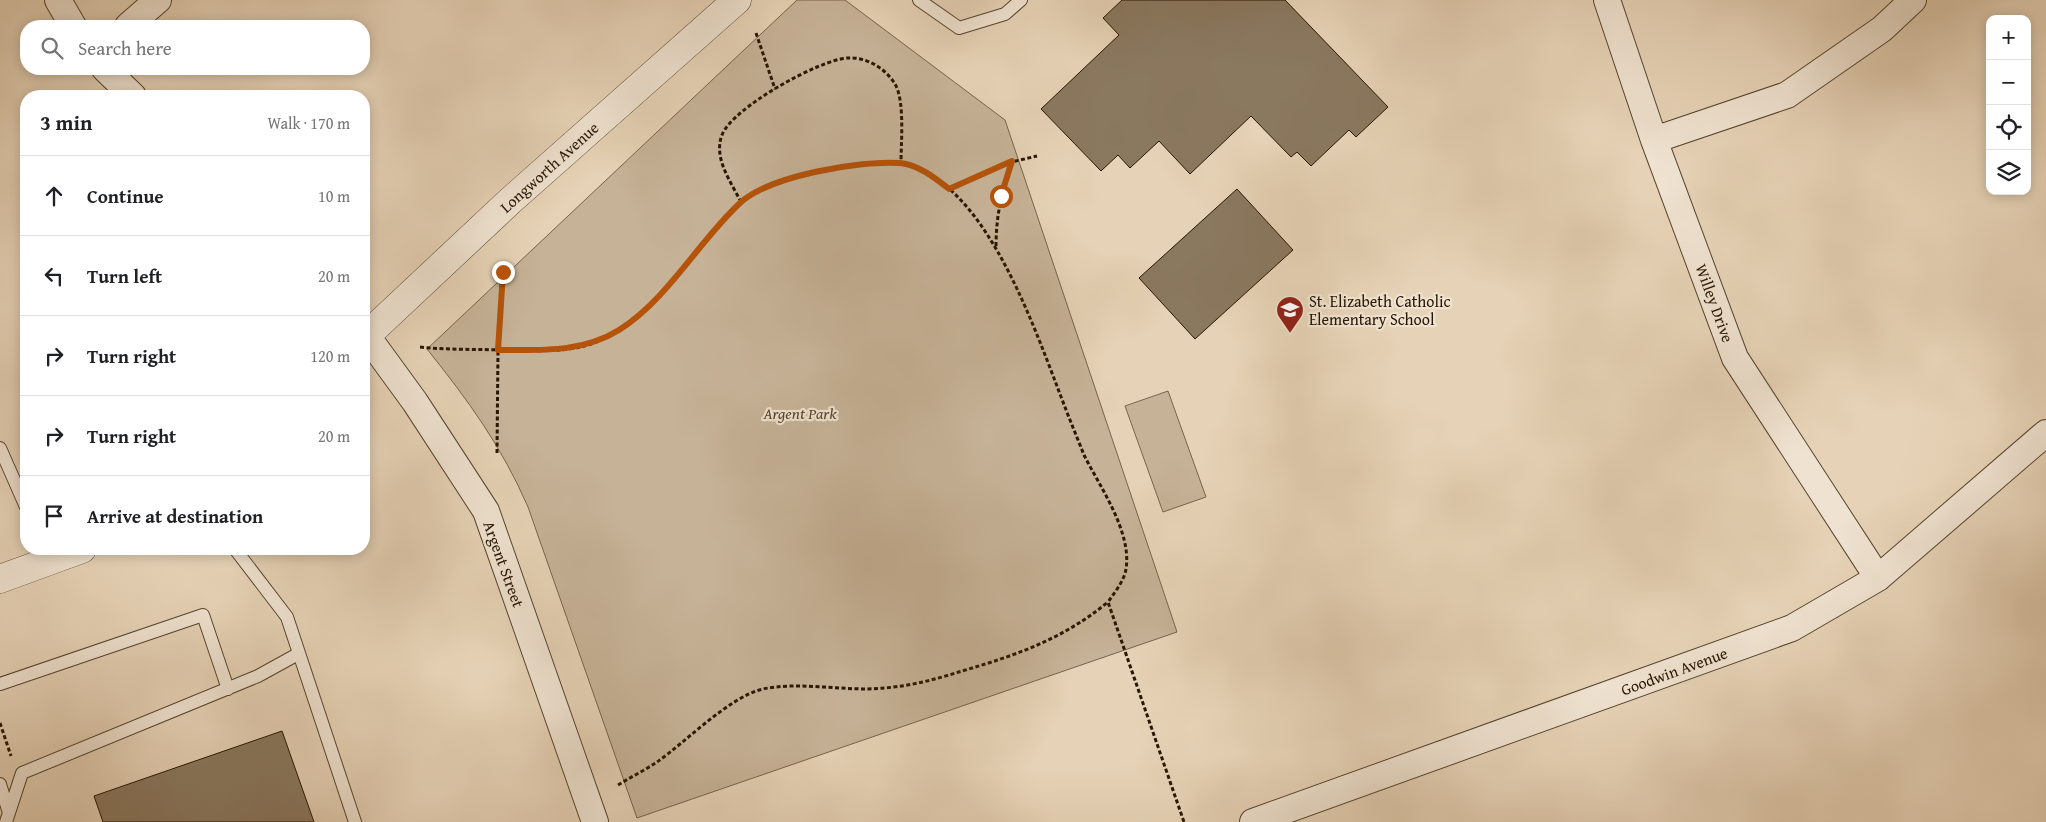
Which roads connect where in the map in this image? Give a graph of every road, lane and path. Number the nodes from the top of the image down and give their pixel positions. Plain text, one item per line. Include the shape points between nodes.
1 (58, 0) edge
2 (158, 0) edge
3 (737, 0) edge
4 (919, 0) edge
5 (1021, 0) edge
6 (1607, 0) edge
7 (1913, 0) edge
8 (70, 20) edge
9 (135, 20) edge
10 (756, 34) dead end
11 (112, 75) edge
12 (775, 89) junction
13 (126, 90) edge
14 (1654, 140) junction
15 (1037, 156) dead end
16 (1012, 161) junction
17 (901, 163) junction
18 (949, 189) junction
19 (741, 202) junction
20 (996, 246) junction
21 (503, 272) dead end
22 (370, 330) edge
23 (370, 342) edge
24 (420, 347) dead end
25 (498, 350) junction
26 (2046, 433) edge
27 (0, 448) edge
28 (497, 453) dead end
29 (20, 493) edge
30 (48, 555) edge
31 (240, 555) edge
32 (1878, 578) junction
33 (0, 579) edge
34 (1108, 602) junction
35 (298, 654) junction
36 (0, 684) edge
37 (228, 689) junction
38 (0, 784) edge
39 (618, 785) dead end
40 (8, 817) edge
41 (355, 822) edge
42 (595, 822) edge
43 (1184, 822) edge
44 (1253, 822) edge

1 - 8 street
2 - 9 street
3 - 22 street, Longworth Avenue
4 - 5 lane via 959,28 1005,14
6 - 14 street, Willey Drive
7 - 14 street via 1882,29 1787,95
10 - 12 path
11 - 13 street
12 - 17 path via 833,61 849,58 876,64 896,86 900,102
12 - 19 path via 732,118 721,136 720,159
14 - 32 street, Willey Drive via 1735,358
15 - 16 path
16 - 18 path
16 - 20 path via 996,222
17 - 18 path via 928,172
17 - 19 path via 836,168 803,175
18 - 20 path via 974,214
19 - 25 path via 654,300 621,329 593,343 565,349
20 - 34 path via 1084,455 1112,504 1126,569
21 - 25 path
23 - 42 street, Argent Street via 416,402 486,511
24 - 25 path
25 - 28 path
26 - 32 street, Goodwin Avenue
27 - 29 lane
30 - 33 street
31 - 35 lane via 287,617
32 - 44 street, Goodwin Avenue via 1792,628
34 - 39 path via 1085,621 1057,637 1012,657 943,677 885,688 786,687 762,690 732,704 657,762
34 - 43 path
35 - 37 lane
35 - 41 lane
36 - 37 lane via 204,615
37 - 40 lane via 22,773
38 - 40 lane

